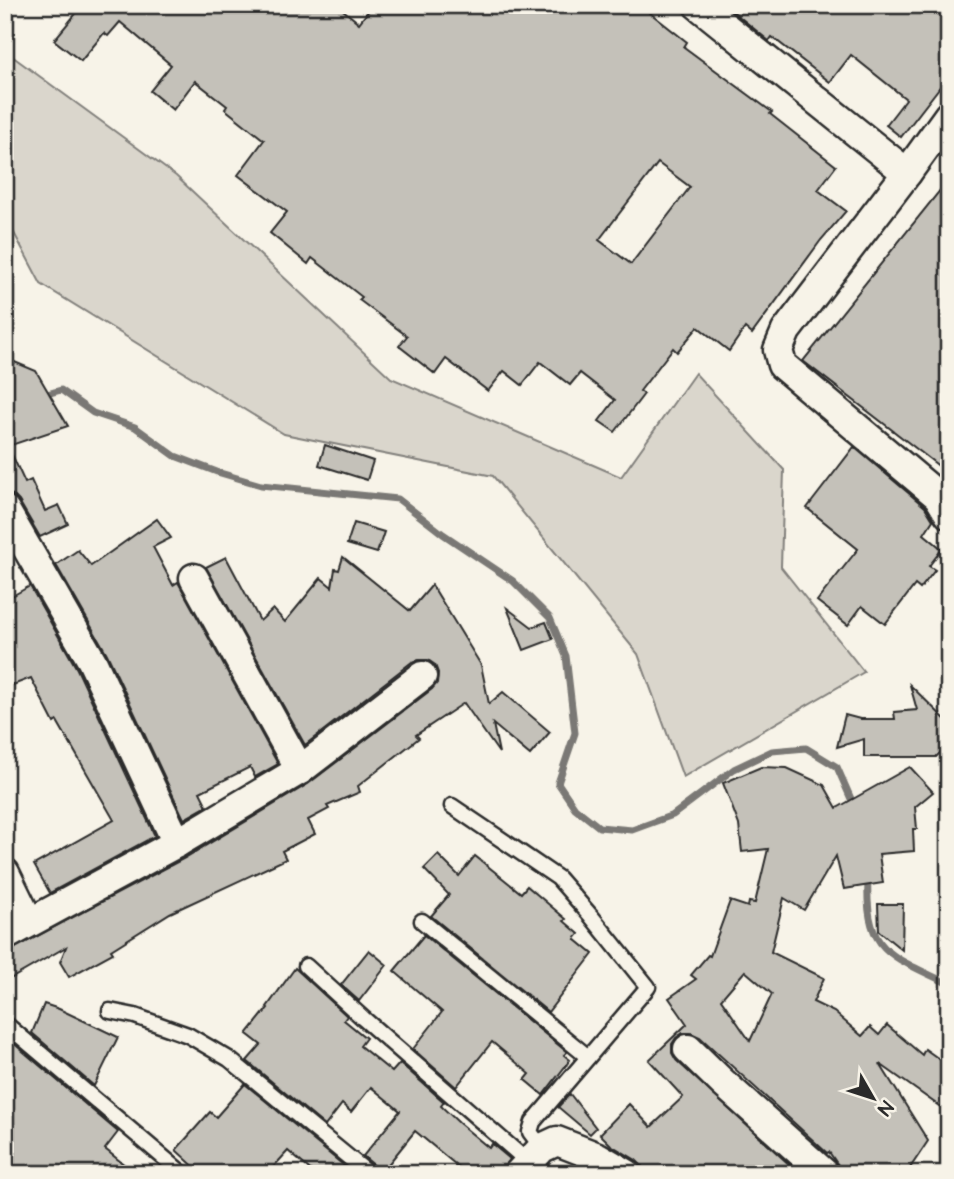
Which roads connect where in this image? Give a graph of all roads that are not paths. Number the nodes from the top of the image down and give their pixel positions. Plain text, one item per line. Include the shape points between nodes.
1 (698, 5) edge
2 (949, 115) edge
3 (907, 173) junction
4 (5, 510) edge
5 (949, 514) edge
6 (194, 578) dead end
7 (422, 676) dead end
8 (300, 770) junction
9 (452, 806) dead end
10 (177, 843) junction
11 (5, 873) edge
12 (422, 921) dead end
13 (29, 922) junction
14 (5, 936) edge
15 (306, 965) dead end
16 (110, 1011) dead end
17 (7, 1025) dead end
18 (688, 1049) dead end
19 (588, 1057) junction
20 (530, 1161) edge
21 (183, 1174) edge
22 (369, 1174) edge
23 (627, 1174) edge
24 (825, 1174) edge

1 - 3 street
2 - 3 street
3 - 5 street via 786,331 779,350 782,365 938,496
4 - 10 street via 92,661
6 - 8 street
7 - 8 street
8 - 10 street
9 - 19 lane via 558,878 648,987
10 - 13 street
11 - 13 street
12 - 19 lane
13 - 14 street
15 - 20 lane
16 - 22 lane via 188,1035 229,1059
17 - 21 lane
18 - 24 street
19 - 20 lane via 533,1122
20 - 23 street via 557,1141

